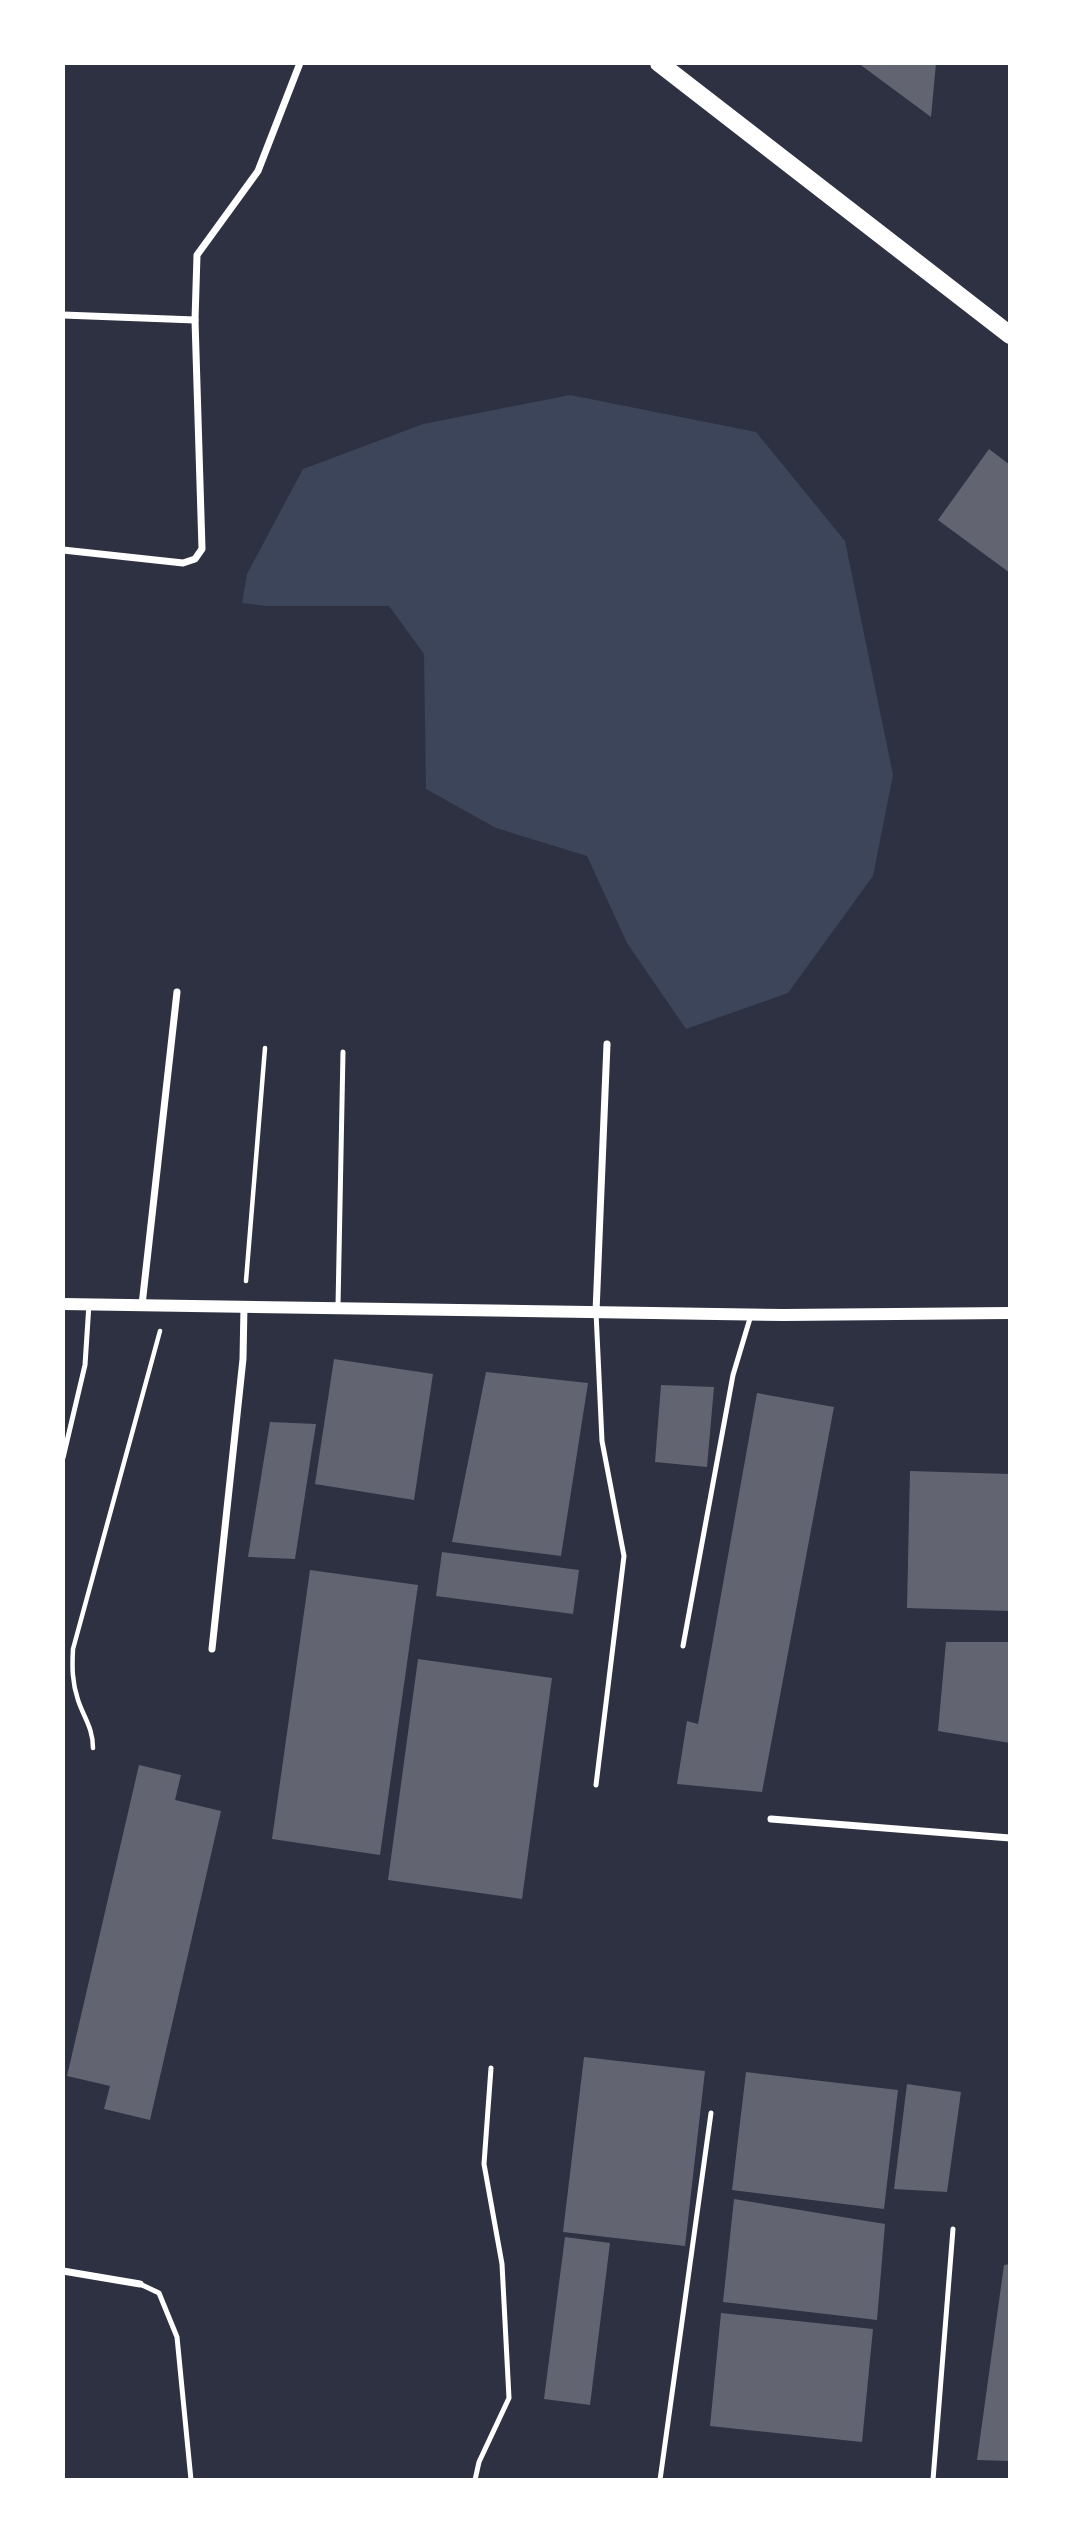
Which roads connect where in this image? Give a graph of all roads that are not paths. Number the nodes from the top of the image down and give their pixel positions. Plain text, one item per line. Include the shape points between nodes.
1 (300, 63) edge
2 (659, 63) edge
3 (63, 315) edge
4 (195, 320) junction
5 (1010, 335) edge
6 (63, 550) edge
7 (177, 992) dead end
8 (607, 1044) dead end
9 (343, 1052) dead end
10 (63, 1304) edge
11 (89, 1304) junction
12 (142, 1305) junction
13 (244, 1306) junction
14 (338, 1306) junction
15 (596, 1312) junction
16 (1010, 1313) edge
17 (751, 1315) junction
18 (63, 1458) edge
19 (683, 1646) dead end
20 (212, 1649) dead end
21 (596, 1786) dead end
22 (771, 1819) dead end
23 (1010, 1838) edge
24 (491, 2068) dead end
25 (711, 2113) dead end
26 (953, 2229) dead end
27 (63, 2271) edge
28 (140, 2284) joint
29 (191, 2480) edge
30 (475, 2480) edge
31 (660, 2480) edge
32 (933, 2480) edge

1 - 4 street via 258,171 197,255
2 - 5 main road
3 - 4 street
4 - 6 street via 202,549 195,559 183,563
7 - 12 street
8 - 15 street
9 - 14 lane
10 - 11 street
11 - 12 street
11 - 18 lane via 85,1364
12 - 13 street
13 - 14 street
13 - 20 street via 243,1359
14 - 15 street
15 - 17 street
15 - 21 lane via 602,1441 624,1556
16 - 17 street
17 - 19 lane via 733,1375
22 - 23 street
24 - 30 lane via 484,2164 502,2264 509,2398
25 - 31 lane
26 - 32 lane
27 - 28 street
28 - 29 lane via 159,2293 177,2337

